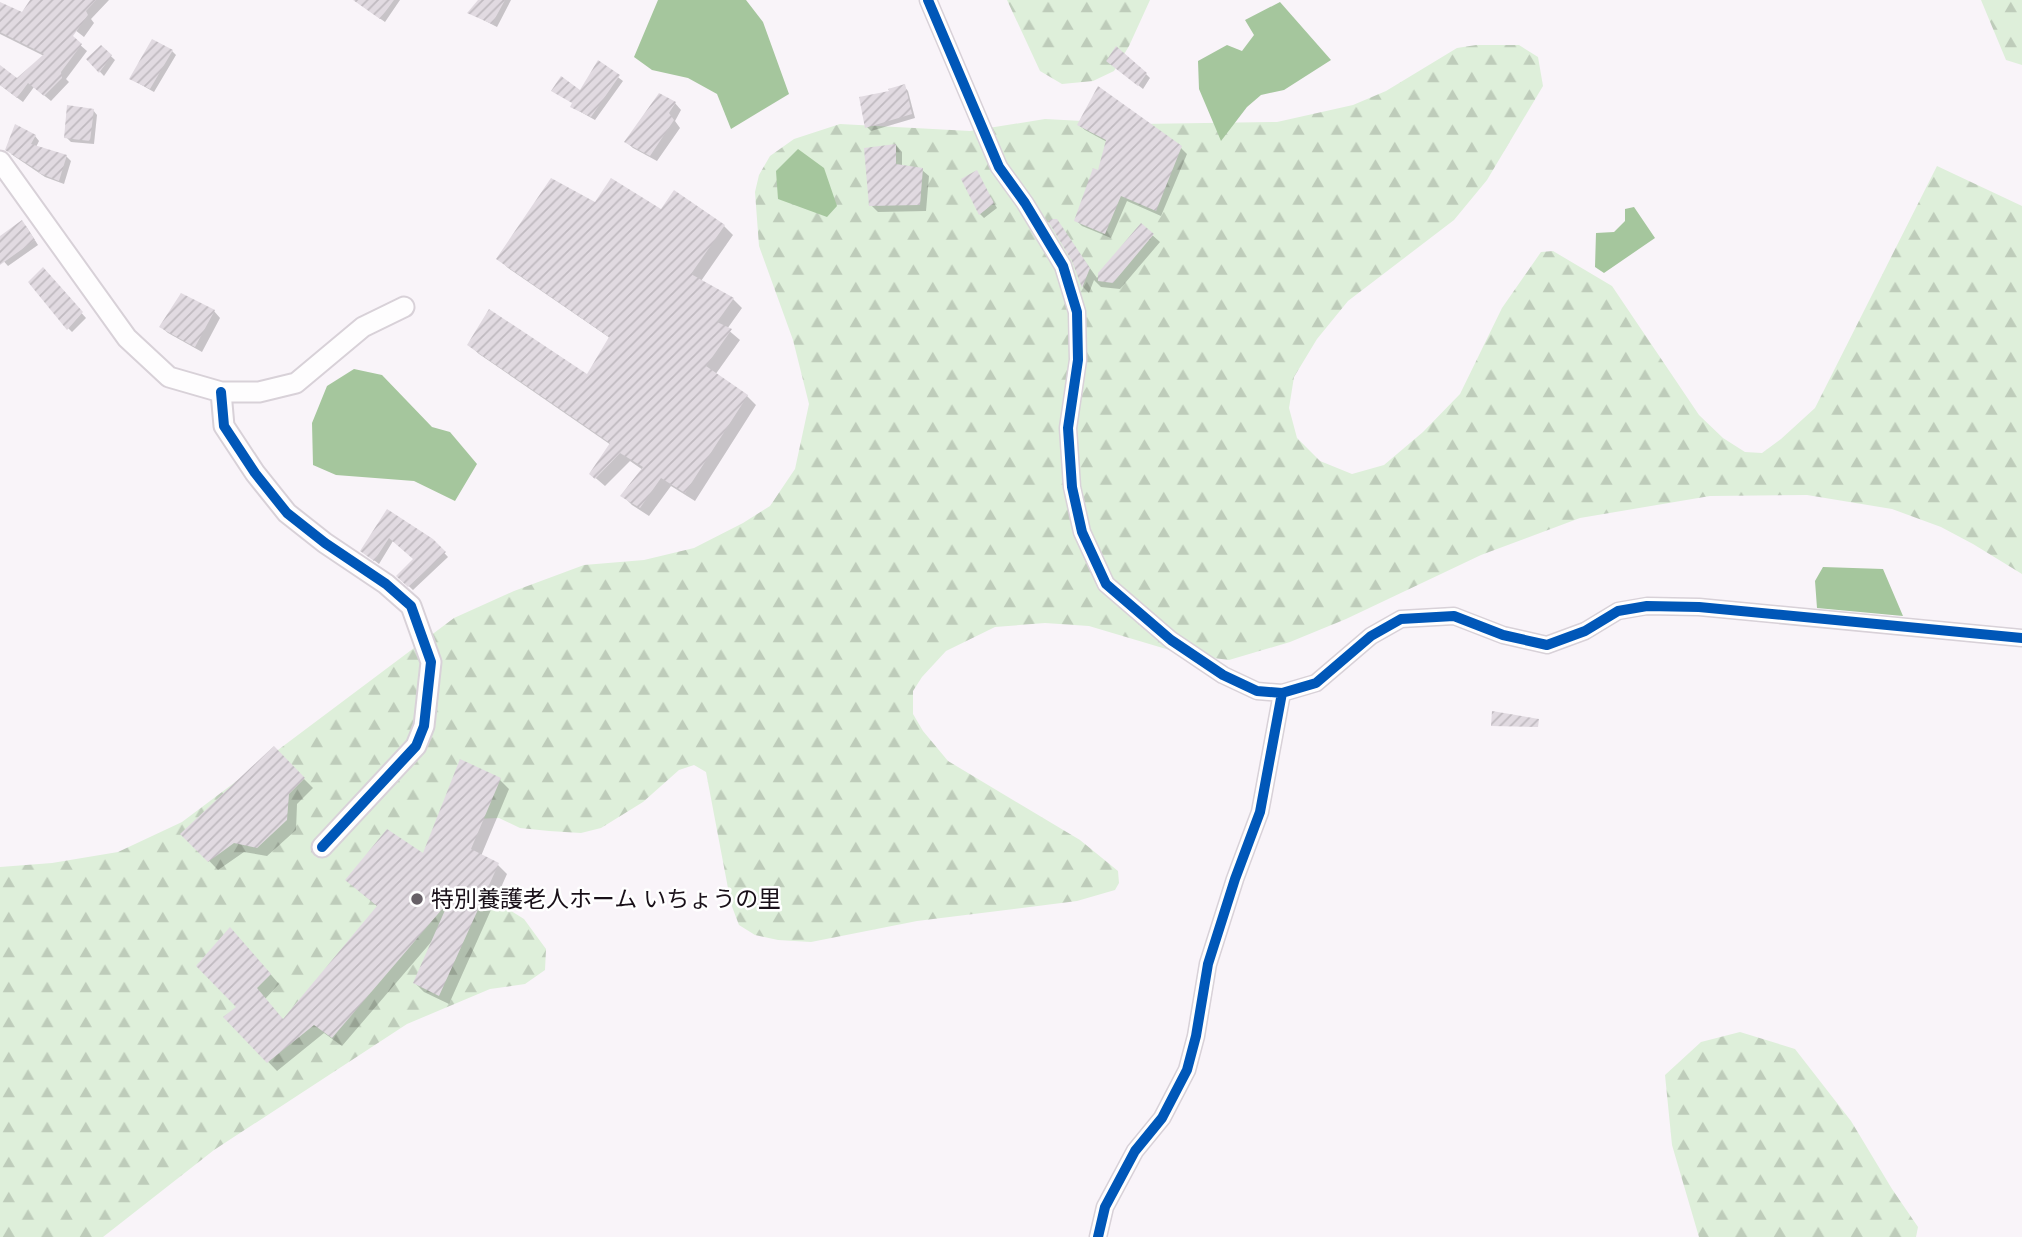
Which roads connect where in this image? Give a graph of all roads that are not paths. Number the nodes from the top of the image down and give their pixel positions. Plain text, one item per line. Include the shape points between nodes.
1 (928, 0) edge
2 (0, 161) edge
3 (404, 307) dead end
4 (220, 392) junction
5 (2022, 638) edge
6 (1282, 693) junction
7 (322, 847) dead end
8 (1098, 1237) edge

1 - 6 street via 999,167 1063,266 1077,312 1078,360 1069,428 1072,487 1082,532 1107,583 1171,640 1223,676 1257,691
2 - 4 street via 127,338 169,377
3 - 4 street via 363,327 296,383 259,392
4 - 7 street via 225,426 255,474 287,513 411,606 431,662 424,726 416,746
5 - 6 street via 1647,606 1618,611 1585,631 1547,645 1454,617 1401,619 1371,636 1316,683
6 - 8 street via 1260,811 1208,964 1187,1070 1162,1118 1129,1162 1105,1208

